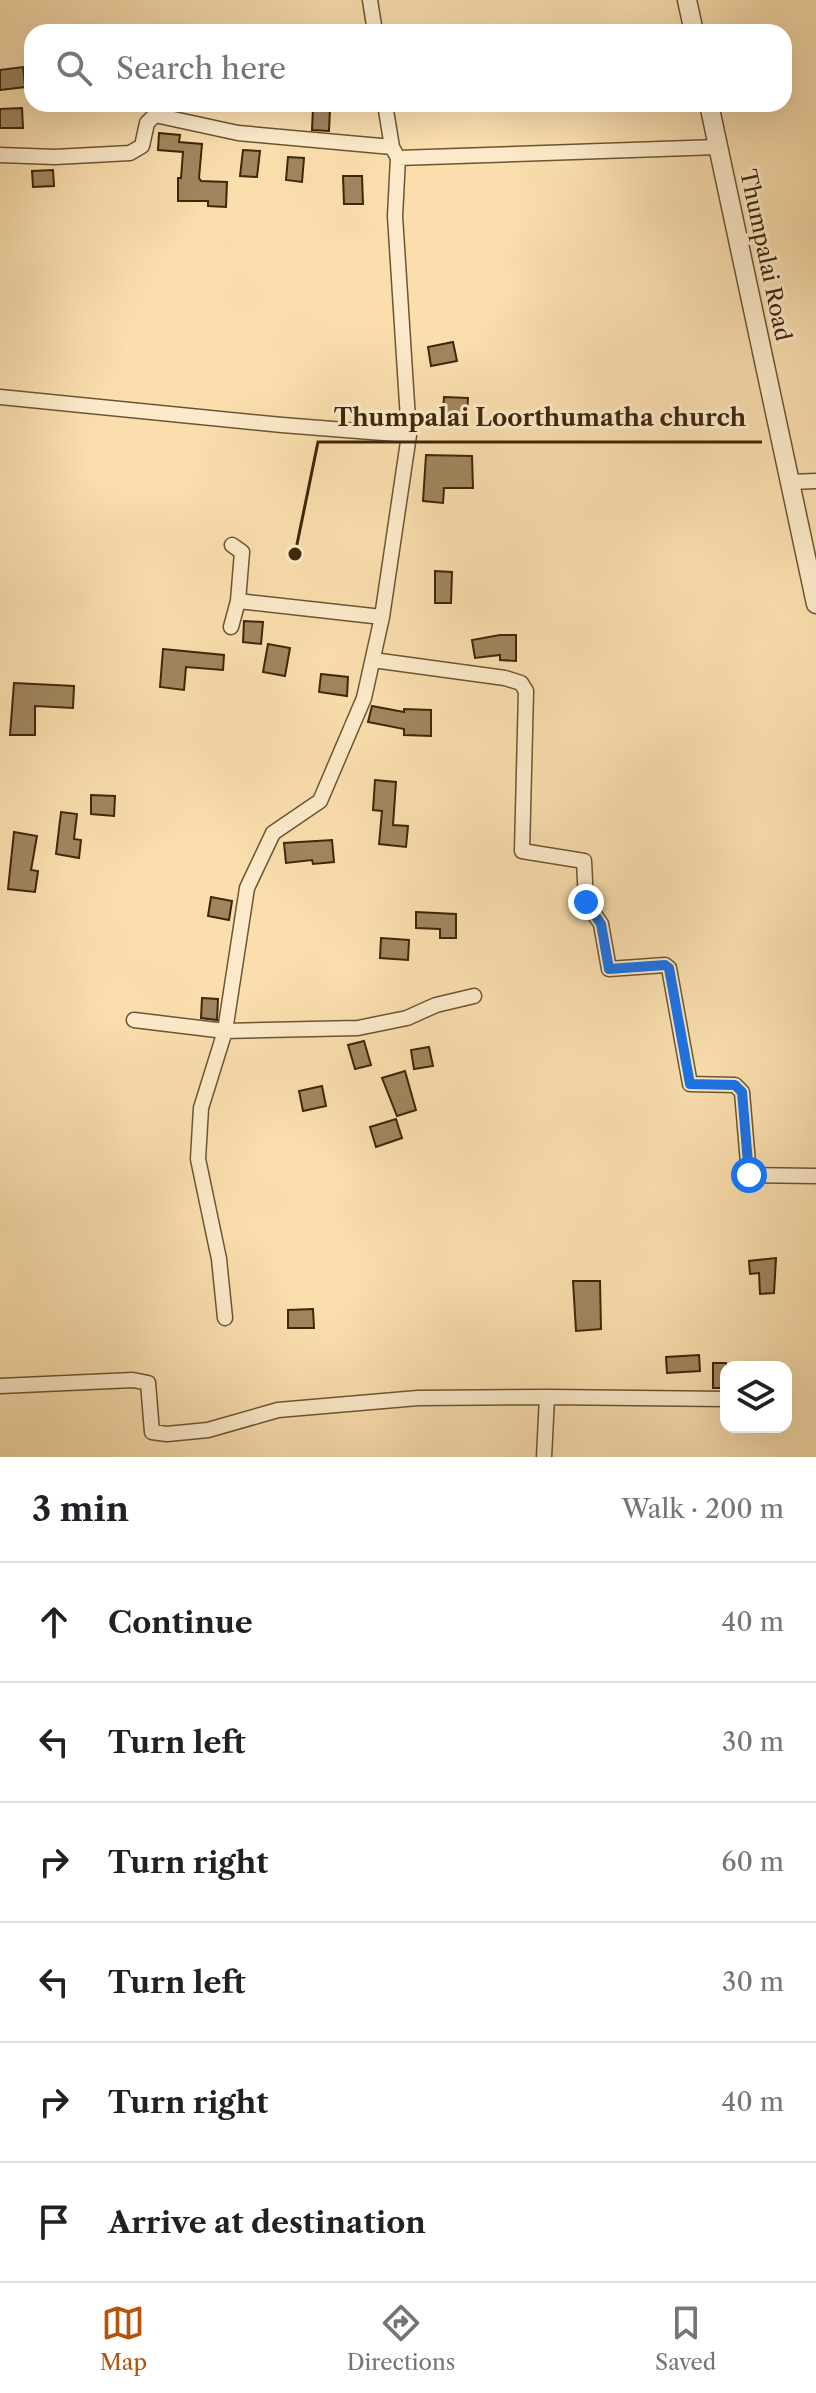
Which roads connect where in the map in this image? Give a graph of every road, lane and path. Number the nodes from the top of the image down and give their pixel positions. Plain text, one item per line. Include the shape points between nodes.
1 (370, 0) edge
2 (687, 0) edge
3 (374, 24) edge
4 (692, 24) edge
5 (387, 112) edge
6 (711, 112) edge
7 (718, 147) junction
8 (395, 152) junction
9 (0, 155) edge
10 (0, 397) edge
11 (409, 435) junction
12 (816, 481) edge
13 (790, 482) junction
14 (232, 545) dead end
15 (238, 601) junction
16 (816, 604) edge
17 (382, 617) junction
18 (231, 627) dead end
19 (373, 660) junction
20 (474, 996) dead end
21 (134, 1020) dead end
22 (225, 1031) junction
23 (816, 1176) edge
24 (225, 1318) dead end
25 (0, 1386) edge
26 (547, 1397) junction
27 (720, 1399) edge
28 (544, 1457) edge

1 - 3 street
2 - 4 street
5 - 8 street
6 - 7 street, Thumpalai Road
7 - 8 street
7 - 13 street, Thumpalai Road
8 - 9 street via 238,133 155,115 147,123 142,146 130,153
8 - 11 street
10 - 11 street
11 - 17 street
12 - 13 street
13 - 16 street, Thumpalai Road
14 - 15 street via 242,552
15 - 17 street
15 - 18 street
17 - 19 street
19 - 22 street via 364,698 320,801 273,833 247,888
19 - 23 street via 521,683 526,691 522,851 584,861 586,902 601,924 609,969 669,968 690,1084 735,1085 742,1092 749,1175
20 - 22 street via 358,1028
21 - 22 street
22 - 24 street via 201,1108 198,1159
25 - 26 street via 148,1383 152,1432 167,1434 208,1430 278,1410 418,1398
26 - 27 street
26 - 28 street

